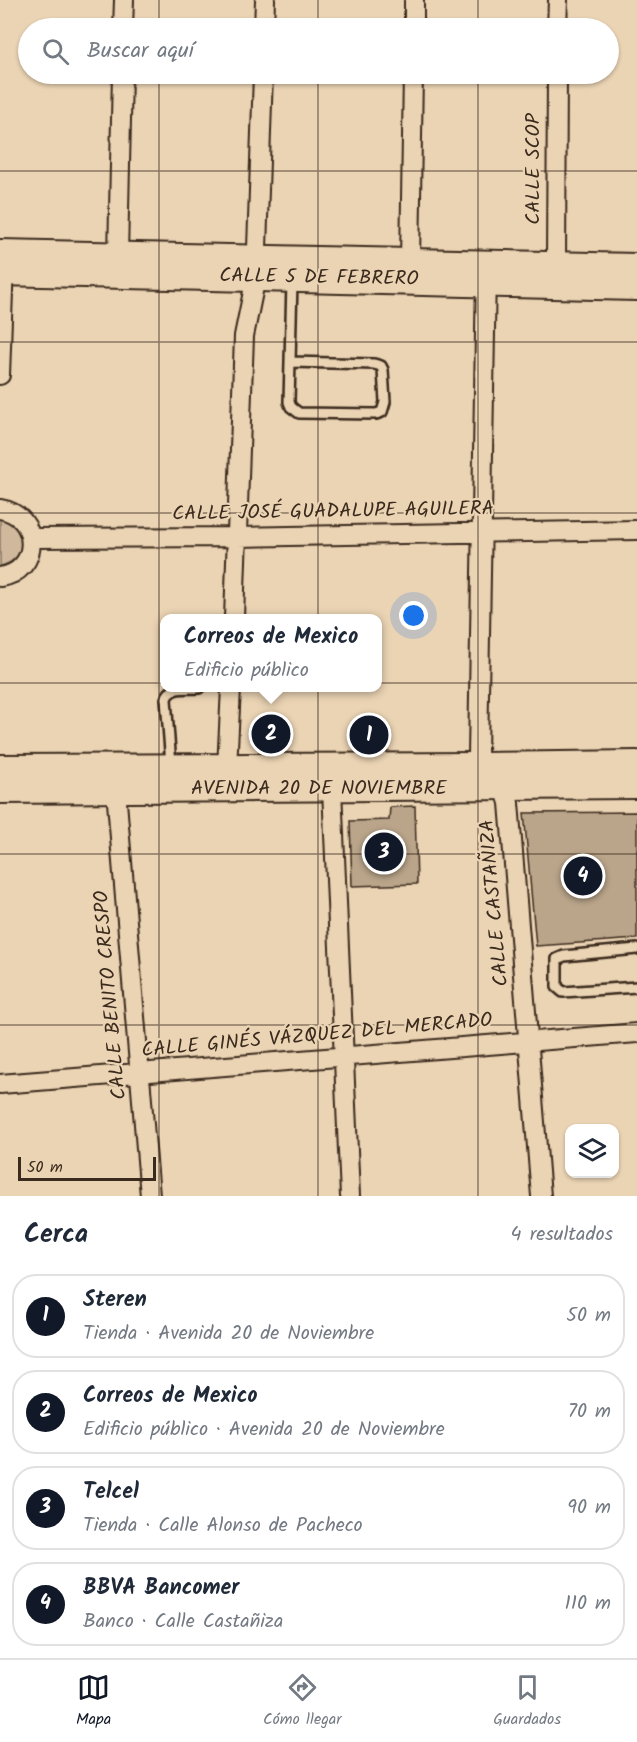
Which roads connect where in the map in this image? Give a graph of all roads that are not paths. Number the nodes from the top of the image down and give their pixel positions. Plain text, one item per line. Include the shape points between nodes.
1 (124, 0) edge
2 (265, 0) edge
3 (414, 0) edge
4 (558, 0) edge
5 (123, 18) edge
6 (264, 18) edge
7 (414, 18) edge
8 (557, 18) edge
9 (122, 84) edge
10 (263, 84) edge
11 (413, 84) edge
12 (557, 84) edge
13 (118, 255) junction
14 (410, 261) junction
15 (2, 262) edge
16 (556, 265) junction
17 (256, 267) junction
18 (637, 267) edge
19 (486, 273) junction
20 (292, 278) junction
21 (637, 287) edge
22 (290, 362) junction
23 (0, 375) edge
24 (0, 509) edge
25 (637, 530) edge
26 (481, 532) junction
27 (237, 537) junction
28 (31, 538) junction
29 (0, 577) edge
30 (234, 614) edge
31 (169, 692) edge
32 (231, 692) edge
33 (637, 764) edge
34 (481, 766) junction
35 (0, 768) edge
36 (171, 768) junction
37 (227, 768) junction
38 (637, 785) edge
39 (503, 788) junction
40 (332, 789) junction
41 (0, 790) edge
42 (116, 790) junction
43 (637, 949) edge
44 (637, 987) edge
45 (637, 1033) edge
46 (529, 1041) junction
47 (344, 1057) junction
48 (140, 1073) junction
49 (0, 1084) edge
50 (150, 1196) edge
51 (350, 1196) edge
52 (541, 1196) edge

1 - 5 street
2 - 6 street
3 - 7 street
4 - 8 street
9 - 13 street
10 - 17 street
11 - 14 street
12 - 16 street, CALLE SCOP
13 - 15 main road, CALLE 5 DE FEBRERO
13 - 17 main road, CALLE 5 DE FEBRERO
14 - 17 main road, CALLE 5 DE FEBRERO
14 - 19 main road, CALLE 5 DE FEBRERO
15 - 17 main road, CALLE 5 DE FEBRERO
15 - 23 street
16 - 18 main road, CALLE 5 DE FEBRERO
16 - 19 main road, CALLE 5 DE FEBRERO
17 - 20 main road, CALLE 5 DE FEBRERO
17 - 27 street via 244,336
19 - 20 main road, CALLE 5 DE FEBRERO
19 - 21 main road, CALLE 5 DE FEBRERO
19 - 26 street
20 - 22 lane
22 - 22 lane via 381,366 385,402 382,412 294,411 290,402
24 - 28 street via 18,516
25 - 26 street, CALLE JOSÉ GUADALUPE AGUILERA
26 - 27 street, CALLE JOSÉ GUADALUPE AGUILERA
26 - 34 street via 477,756
27 - 28 street, CALLE JOSÉ GUADALUPE AGUILERA
27 - 30 street
28 - 29 street via 28,558 22,566
31 - 36 lane via 166,699
32 - 37 street
33 - 34 main road, AVENIDA 20 DE NOVIEMBRE
34 - 37 main road, AVENIDA 20 DE NOVIEMBRE
34 - 39 street
35 - 36 main road, AVENIDA 20 DE NOVIEMBRE
36 - 37 main road, AVENIDA 20 DE NOVIEMBRE
38 - 39 main road, AVENIDA 20 DE NOVIEMBRE
39 - 40 main road, AVENIDA 20 DE NOVIEMBRE
39 - 46 street, CALLE CASTAÑIZA via 509,803
40 - 42 main road, AVENIDA 20 DE NOVIEMBRE
40 - 47 street
41 - 42 main road, AVENIDA 20 DE NOVIEMBRE
42 - 48 street, CALLE BENITO CRESPO
43 - 44 lane via 564,956 556,963 557,987 563,992
45 - 46 street, CALLE GINÉS VÁZQUEZ DEL MERCADO
46 - 47 street, CALLE GINÉS VÁZQUEZ DEL MERCADO
46 - 52 street, CALLE CASTAÑIZA
47 - 48 street, CALLE GINÉS VÁZQUEZ DEL MERCADO
47 - 51 street
48 - 49 street, CALLE GINÉS VÁZQUEZ DEL MERCADO
48 - 50 street, CALLE BENITO CRESPO

